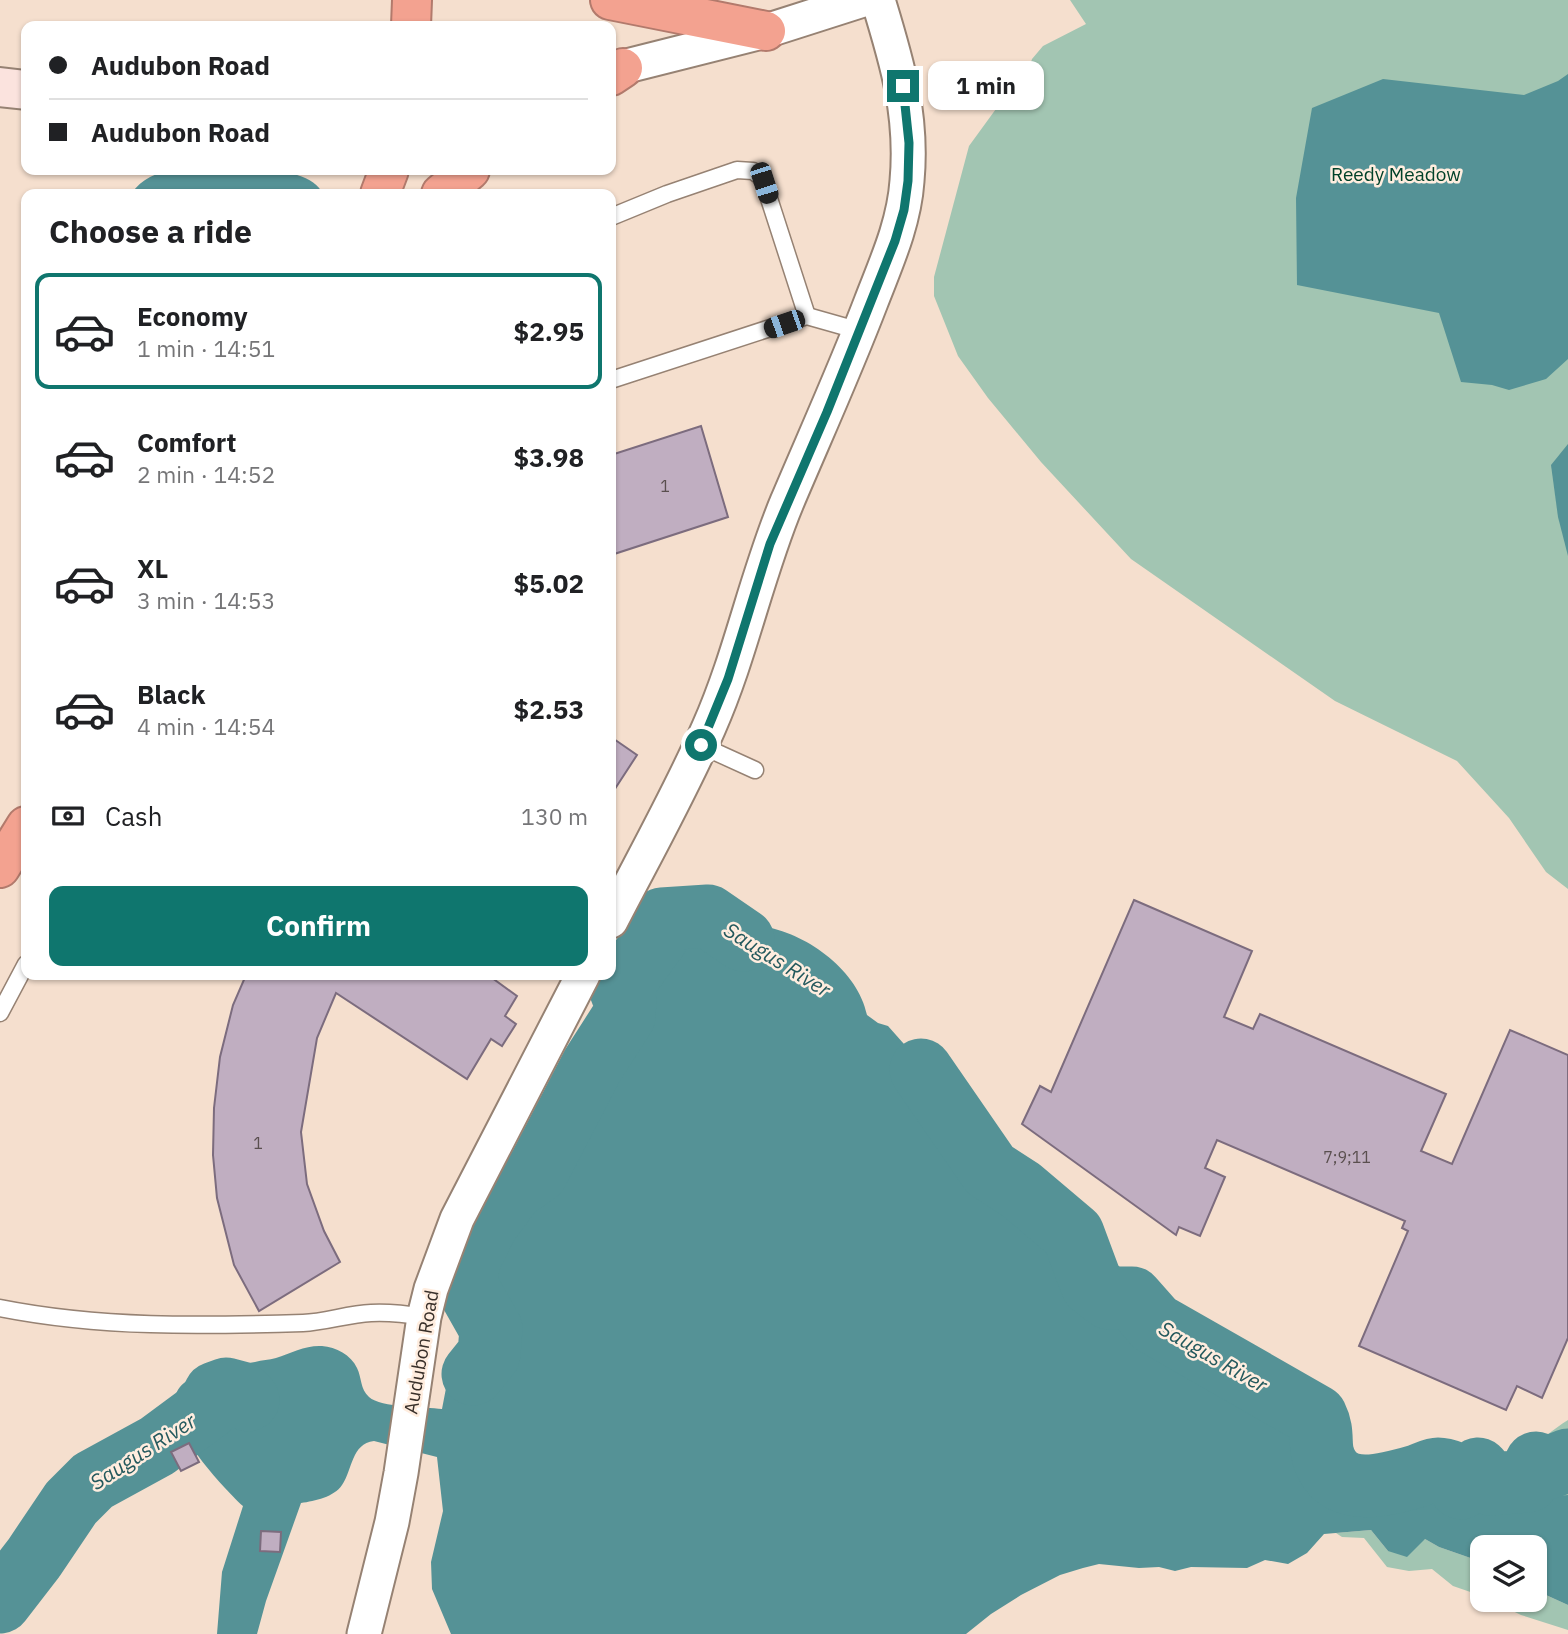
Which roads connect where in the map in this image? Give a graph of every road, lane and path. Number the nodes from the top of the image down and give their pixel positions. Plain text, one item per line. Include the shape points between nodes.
1 (412, 0) edge
2 (610, 0) edge
3 (863, 0) edge
4 (878, 0) edge
5 (411, 21) edge
6 (766, 31) junction
7 (616, 71) edge
8 (0, 87) edge
9 (21, 89) edge
10 (464, 175) edge
11 (447, 189) edge
12 (616, 215) edge
13 (807, 316) junction
14 (860, 331) junction
15 (616, 378) edge
16 (701, 745) junction
17 (755, 770) dead end
18 (21, 834) edge
19 (0, 868) edge
20 (616, 911) edge
21 (21, 973) edge
22 (580, 980) edge
23 (0, 1013) edge
24 (0, 1308) edge
25 (424, 1317) junction
26 (364, 1634) edge

1 - 5 highway
2 - 6 highway
3 - 6 street
4 - 14 street via 905,95 908,181 895,241
6 - 7 street
8 - 9 street
10 - 11 highway
12 - 13 lane via 737,170 753,171 764,183
13 - 14 lane
13 - 15 lane
14 - 16 street via 770,544 728,679
16 - 17 lane
16 - 20 street
18 - 19 highway
21 - 23 lane
22 - 25 street, Audubon Road via 457,1219
24 - 25 lane via 92,1323 201,1326 313,1322 369,1313
25 - 26 street, Audubon Road via 392,1522

